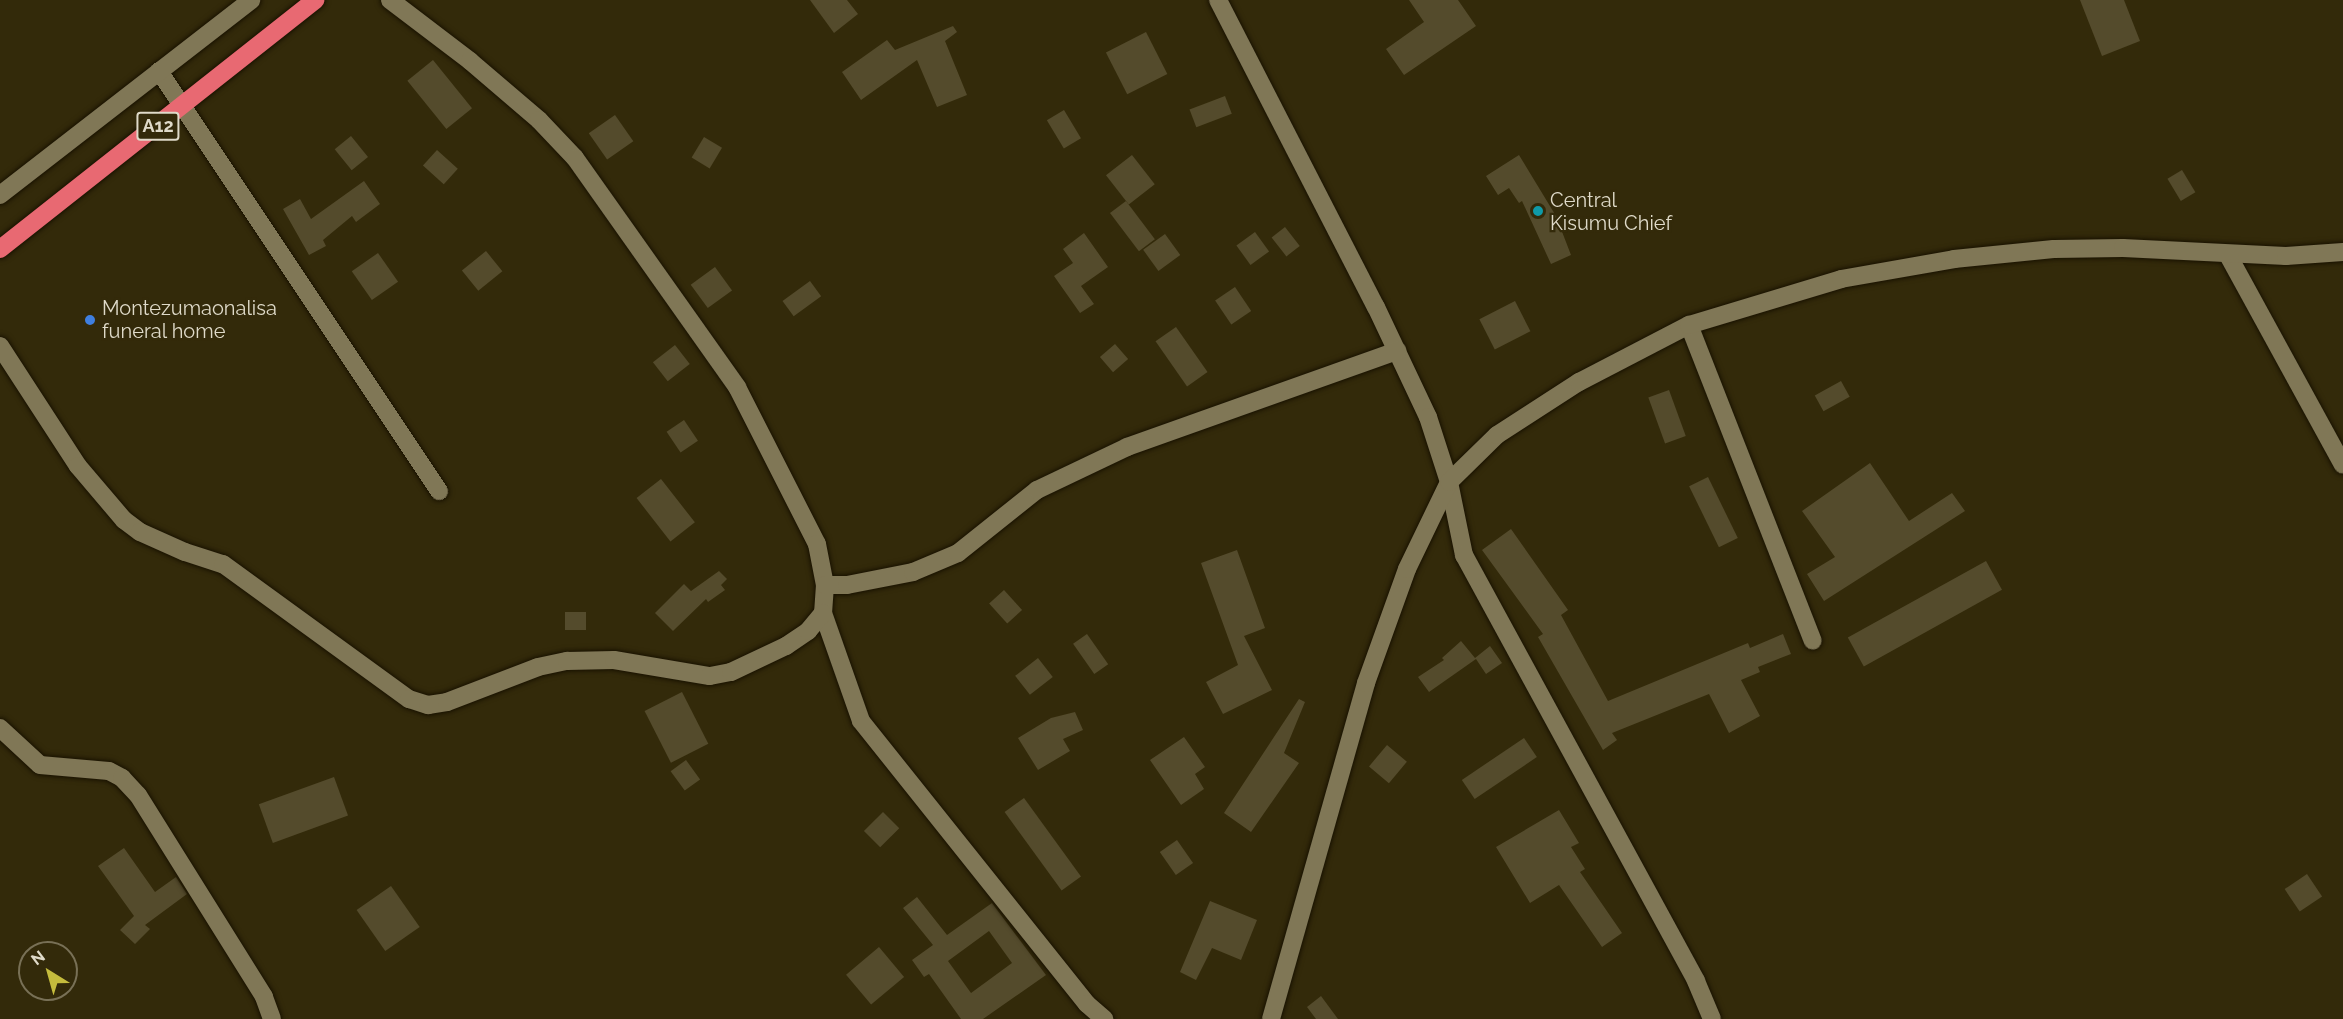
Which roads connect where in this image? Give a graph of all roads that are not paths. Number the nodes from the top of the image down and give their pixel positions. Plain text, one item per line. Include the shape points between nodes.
1 (251, 0) edge
2 (315, 0) edge
3 (390, 0) edge
4 (1218, 0) edge
5 (159, 71) junction
6 (184, 105) junction
7 (0, 195) edge
8 (0, 249) edge
9 (2343, 252) edge
10 (2228, 255) junction
11 (1689, 325) junction
12 (0, 346) edge
13 (1397, 351) junction
14 (2343, 465) edge
15 (1449, 482) junction
16 (439, 491) dead end
17 (825, 585) junction
18 (823, 613) junction
19 (1814, 641) dead end
20 (0, 728) edge
21 (272, 1019) edge
22 (1104, 1019) edge
23 (1271, 1019) edge
24 (1712, 1019) edge

1 - 5 street
2 - 6 highway, A12
3 - 17 street via 488,75 539,120 575,159 737,387 817,544
4 - 13 street
5 - 6 street
5 - 7 street
6 - 8 highway, A12
6 - 16 street
9 - 10 street
10 - 11 street via 2123,248 2054,249 1954,259 1841,279
10 - 14 street
11 - 15 street via 1579,382 1497,435
11 - 19 street
12 - 18 street via 78,466 124,520 140,532 223,564 409,699 428,705 447,702 538,667 567,662 614,660 710,676 731,672 786,646 808,631
13 - 15 street via 1428,417
13 - 17 street via 1127,447 1037,490 988,533 958,553 913,572 847,585
15 - 23 street via 1407,569 1366,683
15 - 24 street via 1464,555 1696,981
17 - 18 street
18 - 22 street via 861,721 1087,1004
20 - 21 street via 40,765 109,771 130,786 264,997

